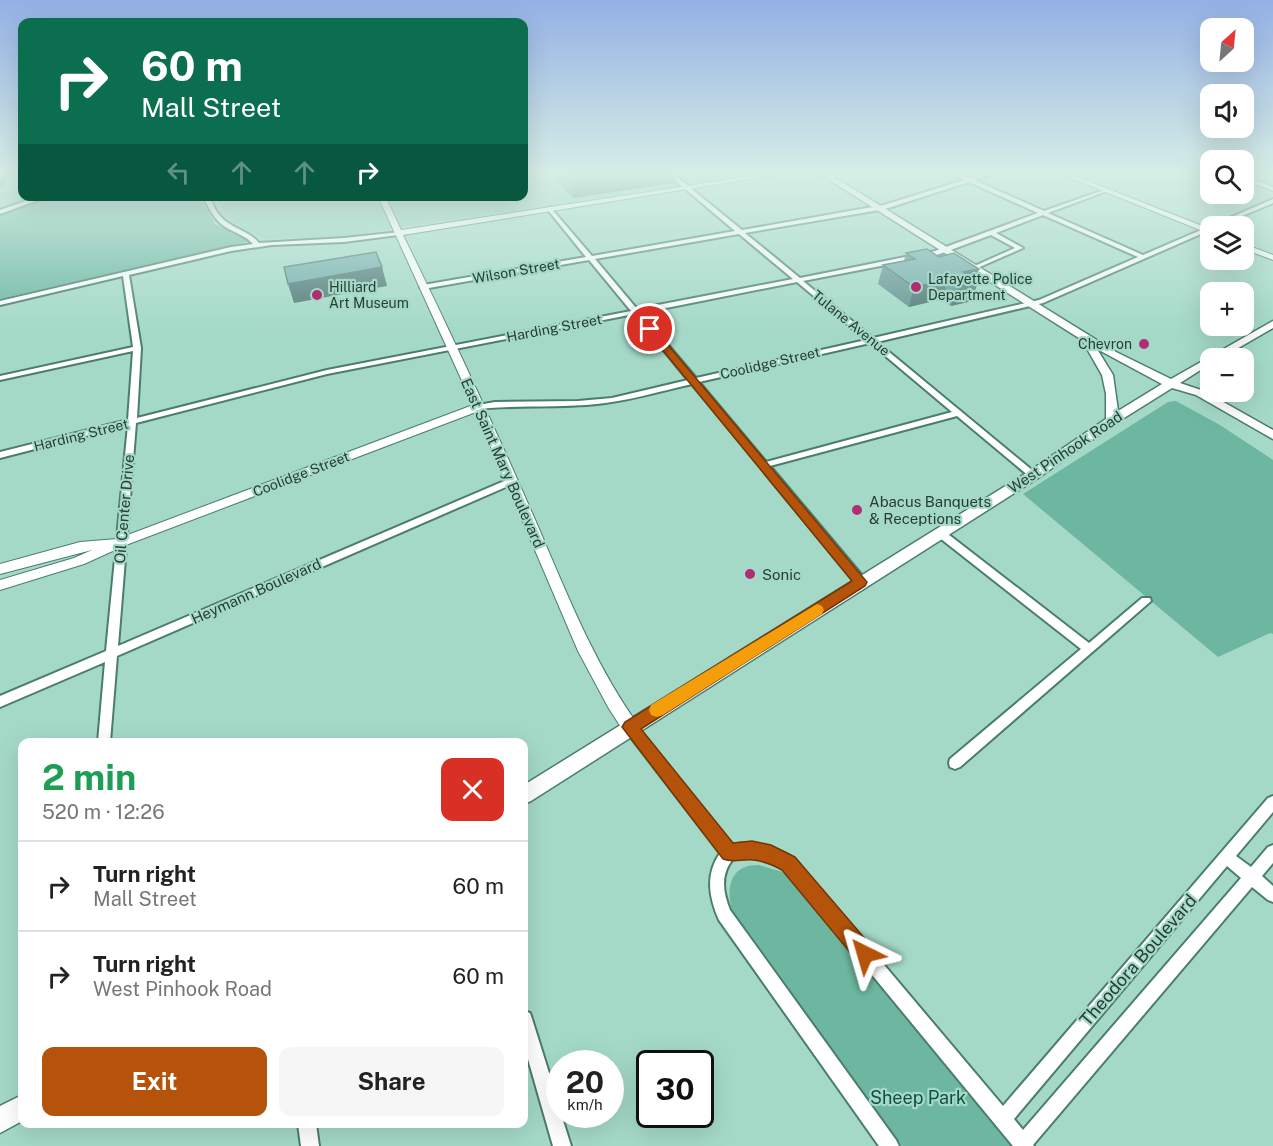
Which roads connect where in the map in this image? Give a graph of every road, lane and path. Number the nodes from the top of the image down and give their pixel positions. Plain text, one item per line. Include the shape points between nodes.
1 (230, 225) edge
2 (395, 225) edge
3 (446, 225) edge
4 (563, 225) edge
5 (731, 225) edge
6 (777, 225) edge
7 (906, 225) edge
8 (1012, 225) edge
9 (1072, 225) edge
10 (739, 232) junction
11 (398, 233) junction
12 (992, 233) junction
13 (1200, 233) edge
14 (257, 245) junction
15 (945, 250) junction
16 (1254, 250) edge
17 (1142, 257) junction
18 (590, 258) junction
19 (1273, 258) edge
20 (973, 268) junction
21 (126, 275) junction
22 (798, 280) junction
23 (423, 287) junction
24 (0, 303) edge
25 (1031, 304) junction
26 (636, 312) junction
27 (1273, 324) edge
28 (1086, 338) junction
29 (872, 340) junction
30 (137, 348) junction
31 (451, 348) junction
32 (1231, 348) edge
33 (1200, 366) edge
34 (0, 378) edge
35 (692, 381) junction
36 (1171, 384) junction
37 (478, 407) junction
38 (959, 413) junction
39 (1112, 420) junction
40 (132, 422) junction
41 (1273, 435) edge
42 (1273, 446) edge
43 (0, 454) edge
44 (764, 465) junction
45 (1033, 475) junction
46 (512, 481) junction
47 (940, 533) junction
48 (121, 542) junction
49 (0, 569) edge
50 (861, 582) junction
51 (0, 585) edge
52 (1146, 601) dead end
53 (1089, 649) junction
54 (112, 654) junction
55 (0, 702) edge
56 (630, 727) junction
57 (104, 738) edge
58 (955, 763) dead end
59 (528, 792) edge
60 (1273, 802) edge
61 (1273, 852) edge
62 (729, 853) junction
63 (1227, 857) junction
64 (1252, 878) junction
65 (1273, 895) edge
66 (528, 1032) edge
67 (18, 1109) edge
68 (1003, 1119) junction
69 (0, 1120) edge
70 (308, 1128) edge
71 (1024, 1145) edge
72 (310, 1146) edge
73 (562, 1146) edge
74 (890, 1146) edge

1 - 14 street
2 - 11 street, East Saint Mary Boulevard
3 - 11 street
4 - 18 street
5 - 10 street, Tulane Avenue
6 - 10 street, Wilson Street
7 - 15 main road
8 - 12 street, Harding Street
9 - 17 street
10 - 18 street, Wilson Street
10 - 22 street, Tulane Avenue
11 - 14 street
11 - 23 street, East Saint Mary Boulevard
12 - 15 street, Harding Street
12 - 20 street via 1020,248
13 - 17 street, Coolidge Street
14 - 21 street
15 - 20 main road
15 - 22 street, Harding Street
16 - 19 street
17 - 25 street, Coolidge Street
18 - 23 street, Wilson Street
18 - 26 street
20 - 25 main road
21 - 24 street
21 - 30 street, Oil Center Drive
22 - 26 street, Harding Street
22 - 29 street, Tulane Avenue
23 - 31 street, East Saint Mary Boulevard
25 - 28 main road
25 - 29 street, Coolidge Street
26 - 31 street, Harding Street
26 - 35 street
27 - 32 main road, West Pinhook Road
28 - 36 main road
28 - 39 main road via 1113,388
29 - 35 street, Coolidge Street
29 - 38 street, Tulane Avenue
30 - 34 street
30 - 40 street, Oil Center Drive
31 - 37 street, East Saint Mary Boulevard
31 - 40 street, Harding Street via 302,378
33 - 36 main road, West Pinhook Road
35 - 37 street, Coolidge Street via 585,404
35 - 44 street
36 - 39 main road, West Pinhook Road
36 - 41 main road via 1200,393
36 - 42 main road via 1188,398
37 - 46 street, East Saint Mary Boulevard
37 - 48 street, Coolidge Street
38 - 44 street
38 - 45 street, Tulane Avenue
39 - 45 main road, West Pinhook Road
40 - 43 street, Harding Street
40 - 48 street, Oil Center Drive
44 - 50 street
45 - 47 main road, West Pinhook Road
46 - 54 street, Heymann Boulevard
46 - 56 street, East Saint Mary Boulevard via 590,662
47 - 50 main road, West Pinhook Road
47 - 53 street
48 - 49 street, Coolidge Street via 80,547
48 - 51 street, Coolidge Street via 79,561
48 - 54 street, Oil Center Drive
50 - 56 main road, West Pinhook Road
52 - 53 street
53 - 58 street
54 - 55 street, Heymann Boulevard
54 - 57 street, Oil Center Drive
56 - 59 main road, West Pinhook Road
56 - 62 street
60 - 63 street, Theodora Boulevard
61 - 64 street, Theodora Boulevard
62 - 68 street via 752,850 789,863
62 - 74 street via 721,862 716,880 724,915
63 - 64 street
63 - 68 street, Theodora Boulevard
64 - 65 street
64 - 71 street, Theodora Boulevard
66 - 73 street
67 - 69 main road
68 - 71 street
70 - 72 street

